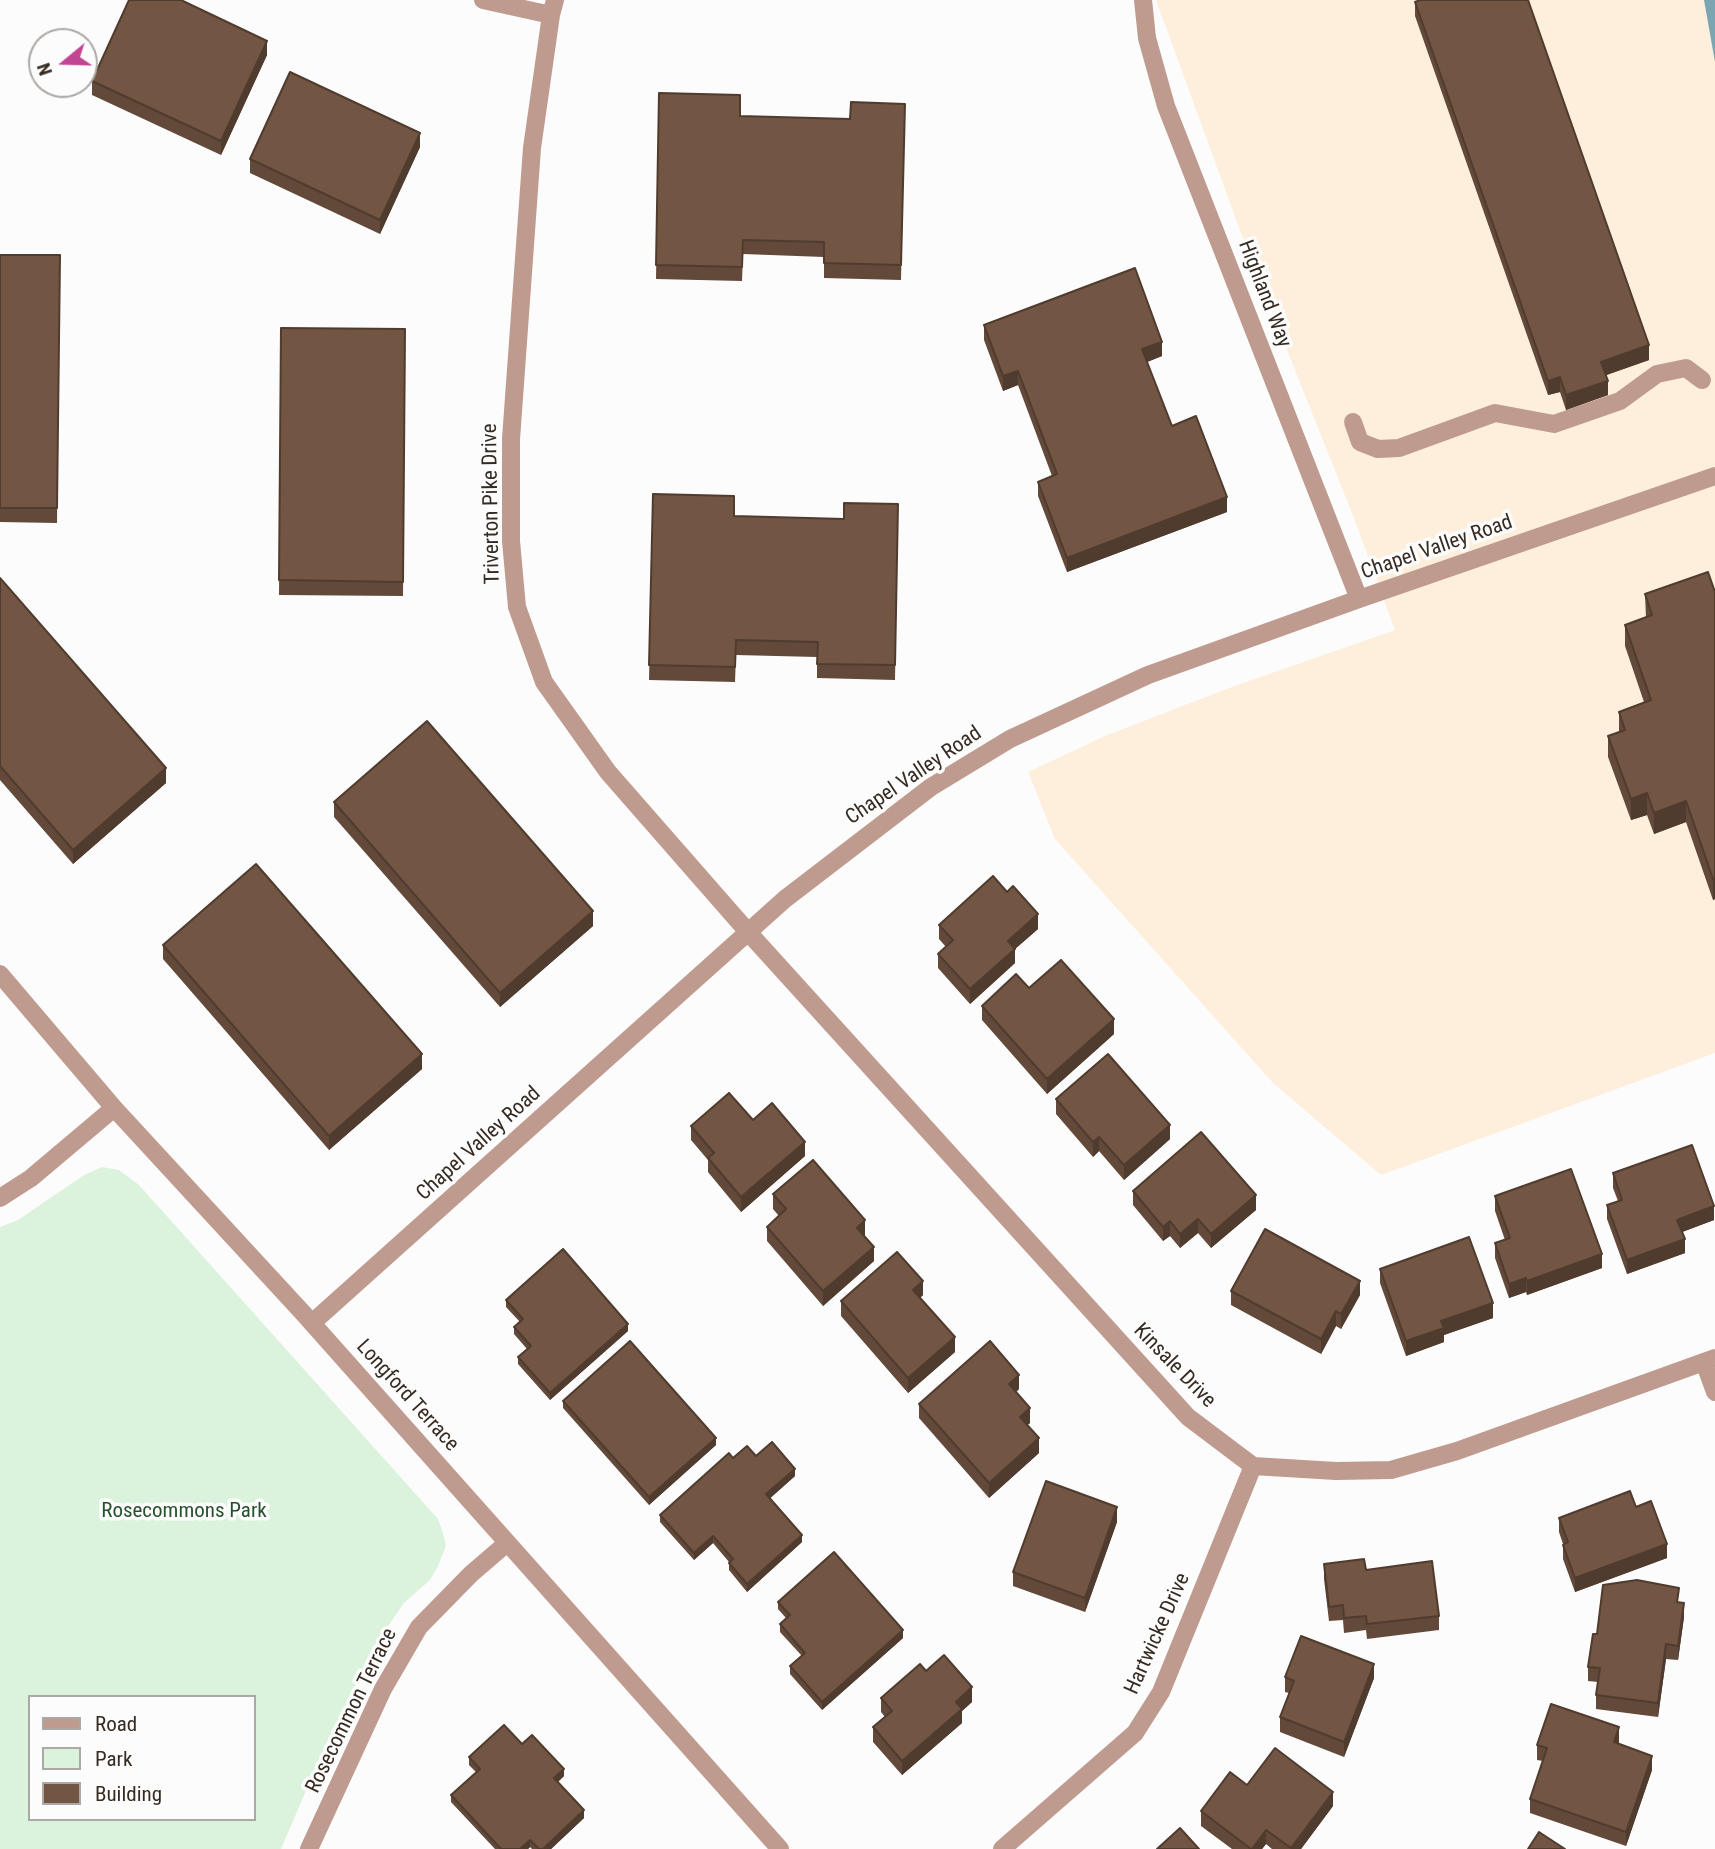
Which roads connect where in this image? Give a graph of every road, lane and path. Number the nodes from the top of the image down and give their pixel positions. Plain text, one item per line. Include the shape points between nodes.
1 (483, 0) edge
2 (1143, 0) edge
3 (553, 7) edge
4 (1702, 380) dead end
5 (1353, 422) dead end
6 (1715, 476) edge
7 (1359, 599) junction
8 (748, 932) junction
9 (0, 974) edge
10 (114, 1108) junction
11 (0, 1198) edge
12 (312, 1323) junction
13 (1709, 1360) edge
14 (1715, 1392) edge
15 (1253, 1466) junction
16 (507, 1543) junction
17 (309, 1849) edge
18 (780, 1849) edge
19 (1002, 1849) edge

1 - 3 street
2 - 7 street, Highland Way via 1147,38 1166,106
3 - 8 street, Triverton Pike Drive via 532,148 511,439 511,541 517,607 544,682 608,772
4 - 5 street via 1686,368 1657,374 1620,401 1554,424 1495,413 1399,448 1378,449 1360,442
6 - 7 street, Chapel Valley Road
7 - 8 street, Chapel Valley Road via 1148,675 1010,739 932,787
8 - 12 street, Chapel Valley Road
8 - 15 street, Kinsale Drive via 1188,1417
9 - 10 street, Longford Terrace
10 - 11 street via 31,1178
10 - 12 street, Longford Terrace
12 - 16 street, Longford Terrace
13 - 14 street
13 - 15 street via 1457,1451 1391,1470
15 - 19 street, Hartwicke Drive via 1161,1692 1135,1732
16 - 17 street, Rosecommon Terrace via 419,1627 383,1689
16 - 18 street, Longford Terrace

